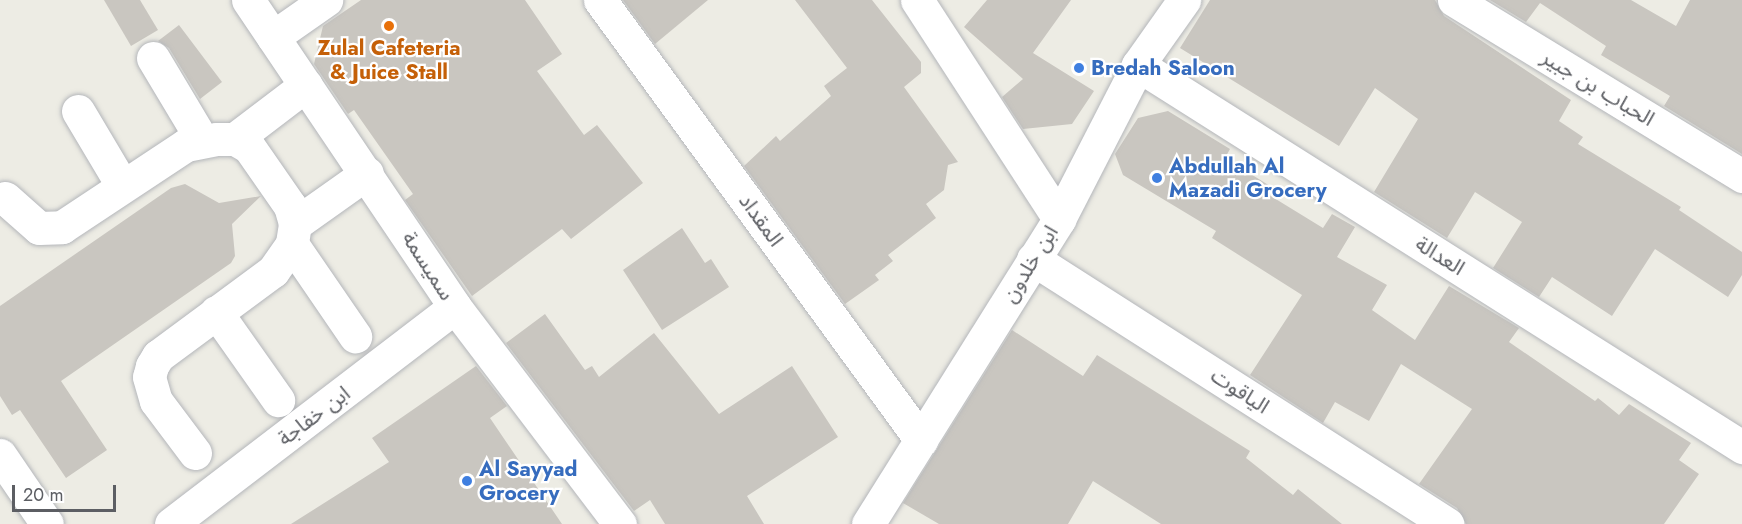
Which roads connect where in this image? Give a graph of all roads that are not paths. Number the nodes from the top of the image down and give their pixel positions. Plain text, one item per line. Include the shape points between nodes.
1 (248, 0) edge
2 (326, 0) edge
3 (600, 0) edge
4 (917, 0) edge
5 (1184, 0) edge
6 (1454, 0) edge
7 (273, 38) junction
8 (153, 58) dead end
9 (1138, 65) junction
10 (306, 85) junction
11 (78, 111) dead end
12 (235, 139) junction
13 (202, 140) junction
14 (367, 172) junction
15 (1742, 176) edge
16 (122, 185) junction
17 (5, 198) dead end
18 (1059, 219) junction
19 (294, 234) junction
20 (1032, 259) junction
21 (455, 307) junction
22 (216, 312) junction
23 (355, 336) dead end
24 (279, 400) dead end
25 (921, 440) junction
26 (1742, 447) edge
27 (195, 453) dead end
28 (0, 455) edge
29 (871, 523) edge
30 (47, 524) edge
31 (171, 524) edge
32 (620, 524) edge
33 (1447, 524) edge

1 - 7 street, سميسمة
2 - 7 street
3 - 25 street, المقداد
4 - 18 street
5 - 9 street, ابن خلدون
6 - 15 street, الحباب بن جبير
7 - 10 street, سميسمة
8 - 13 street
9 - 18 street, ابن خلدون
9 - 26 street, العدالة
10 - 12 street
10 - 14 street, سميسمة
11 - 16 street
12 - 13 street
12 - 19 street via 249,147 290,206
13 - 16 street
14 - 19 street
14 - 21 street, سميسمة
16 - 17 street via 73,221 50,229 29,223
18 - 20 street, ابن خلدون
19 - 22 street via 273,271
19 - 23 street
20 - 25 street, ابن خلدون
20 - 33 street, الياقوت
21 - 31 street, ابن خفاجة
21 - 32 street, سميسمة
22 - 24 street
22 - 27 street via 158,356 149,377 156,401
25 - 29 street, ابن خلدون
28 - 30 street

